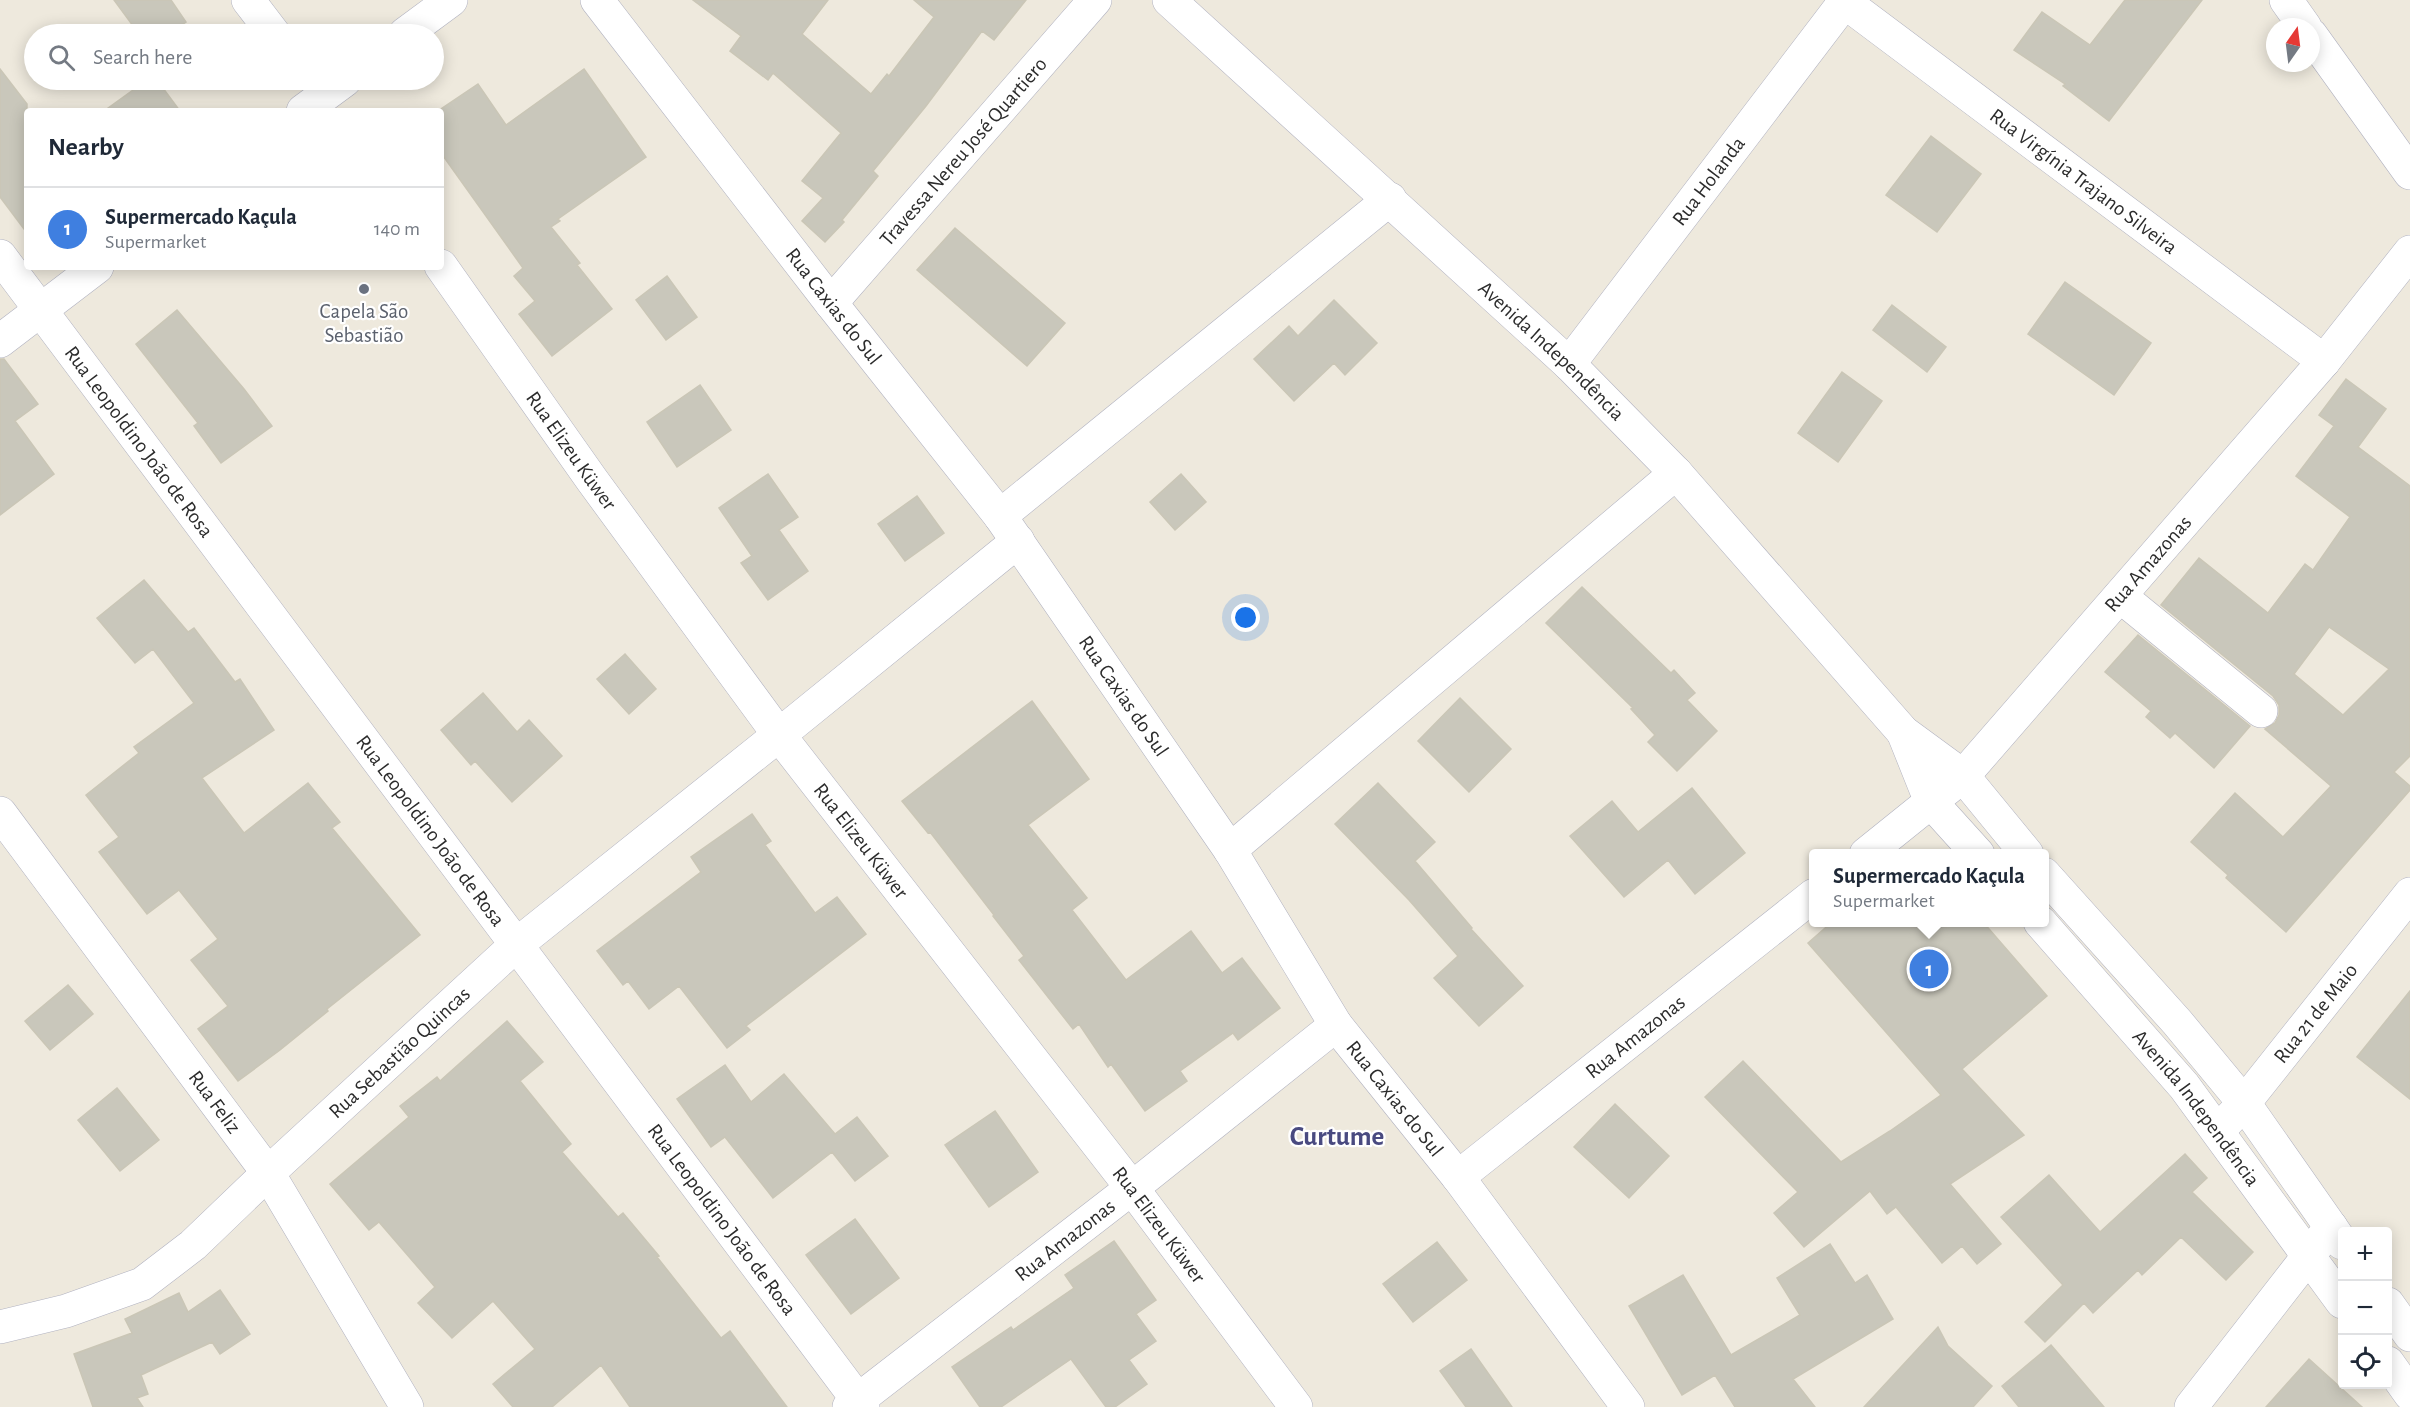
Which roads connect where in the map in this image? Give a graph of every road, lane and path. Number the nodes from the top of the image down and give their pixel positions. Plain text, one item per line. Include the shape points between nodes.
1 (248, 0) edge
2 (451, 0) edge
3 (597, 0) edge
4 (1095, 0) edge
5 (1169, 0) edge
6 (2286, 0) edge
7 (1844, 1) edge
8 (2299, 18) edge
9 (266, 24) edge
10 (419, 24) edge
11 (2320, 48) edge
12 (2410, 173) edge
13 (1390, 199) junction
14 (2410, 252) edge
15 (0, 256) edge
16 (93, 270) edge
17 (444, 270) edge
18 (831, 303) junction
19 (41, 309) junction
20 (0, 341) edge
21 (2324, 361) junction
22 (1569, 364) junction
23 (1676, 473) junction
24 (1009, 528) junction
25 (2120, 596) junction
26 (2261, 711) dead end
27 (1903, 732) junction
28 (779, 735) junction
29 (1963, 776) junction
30 (1931, 802) junction
31 (0, 813) edge
32 (1872, 849) edge
33 (1973, 849) edge
34 (2023, 849) edge
35 (1230, 850) junction
36 (2049, 879) edge
37 (2410, 894) edge
38 (1809, 899) edge
39 (2044, 927) edge
40 (516, 945) junction
41 (2117, 954) junction
42 (2089, 977) junction
43 (1336, 1025) junction
44 (2244, 1103) junction
45 (2218, 1131) junction
46 (268, 1173) junction
47 (1458, 1178) junction
48 (1132, 1188) junction
49 (2337, 1235) edge
50 (2309, 1257) junction
51 (2338, 1295) edge
52 (2392, 1310) edge
53 (0, 1327) edge
54 (2410, 1335) edge
55 (2392, 1369) edge
56 (2410, 1394) edge
57 (857, 1405) edge
58 (408, 1407) edge
59 (1296, 1407) edge
60 (1628, 1407) edge
61 (2191, 1407) edge

1 - 9 street
2 - 10 street
3 - 18 street, Rua Caxias do Sul
4 - 18 street, Travessa Nereu José Quartiero
5 - 13 street, Avenida Independência
6 - 8 street
7 - 21 street, Rua Virgínia Trajano Silveira
7 - 22 street, Rua Holanda
11 - 12 street
13 - 22 street, Avenida Independência
13 - 24 street, Rua Sebastião Quincas
14 - 21 street, Rua Amazonas
15 - 19 street, Rua Leopoldino João de Rosa
16 - 19 street
17 - 28 street, Rua Elizeu Küwer
18 - 24 street, Rua Caxias do Sul
19 - 20 street
19 - 40 street, Rua Leopoldino João de Rosa
21 - 25 street, Rua Amazonas
22 - 23 street, Avenida Independência
23 - 27 street, Avenida Independência
23 - 35 street
24 - 28 street, Rua Sebastião Quincas
24 - 35 street, Rua Caxias do Sul
25 - 26 street
25 - 29 street, Rua Amazonas
27 - 29 street, Avenida Independência
27 - 30 street, Avenida Independência
28 - 40 street, Rua Sebastião Quincas
28 - 48 street, Rua Elizeu Küwer
29 - 30 street, Rua Amazonas
29 - 34 street, Avenida Independência
30 - 32 street, Rua Amazonas
30 - 33 street, Avenida Independência
31 - 46 street, Rua Feliz
35 - 43 street, Rua Caxias do Sul
36 - 41 street, Avenida Independência
37 - 44 street, Rua 21 de Maio
38 - 47 street, Rua Amazonas
39 - 42 street, Avenida Independência
40 - 46 street, Rua Sebastião Quincas
40 - 57 street, Rua Leopoldino João de Rosa
41 - 42 street
41 - 44 street, Avenida Independência
42 - 45 street, Avenida Independência
43 - 47 street, Rua Caxias do Sul
43 - 48 street, Rua Amazonas
44 - 45 street, Rua 21 de Maio
44 - 49 street, Avenida Independência
45 - 50 street, Avenida Independência
46 - 53 street, Rua Sebastião Quincas via 194,1245 142,1284 66,1311
46 - 58 street, Rua Feliz
47 - 60 street, Rua Caxias do Sul
48 - 57 street, Rua Amazonas
48 - 59 street, Rua Elizeu Küwer
49 - 50 street
50 - 51 street, Avenida Independência
50 - 61 street
52 - 54 street
55 - 56 street

